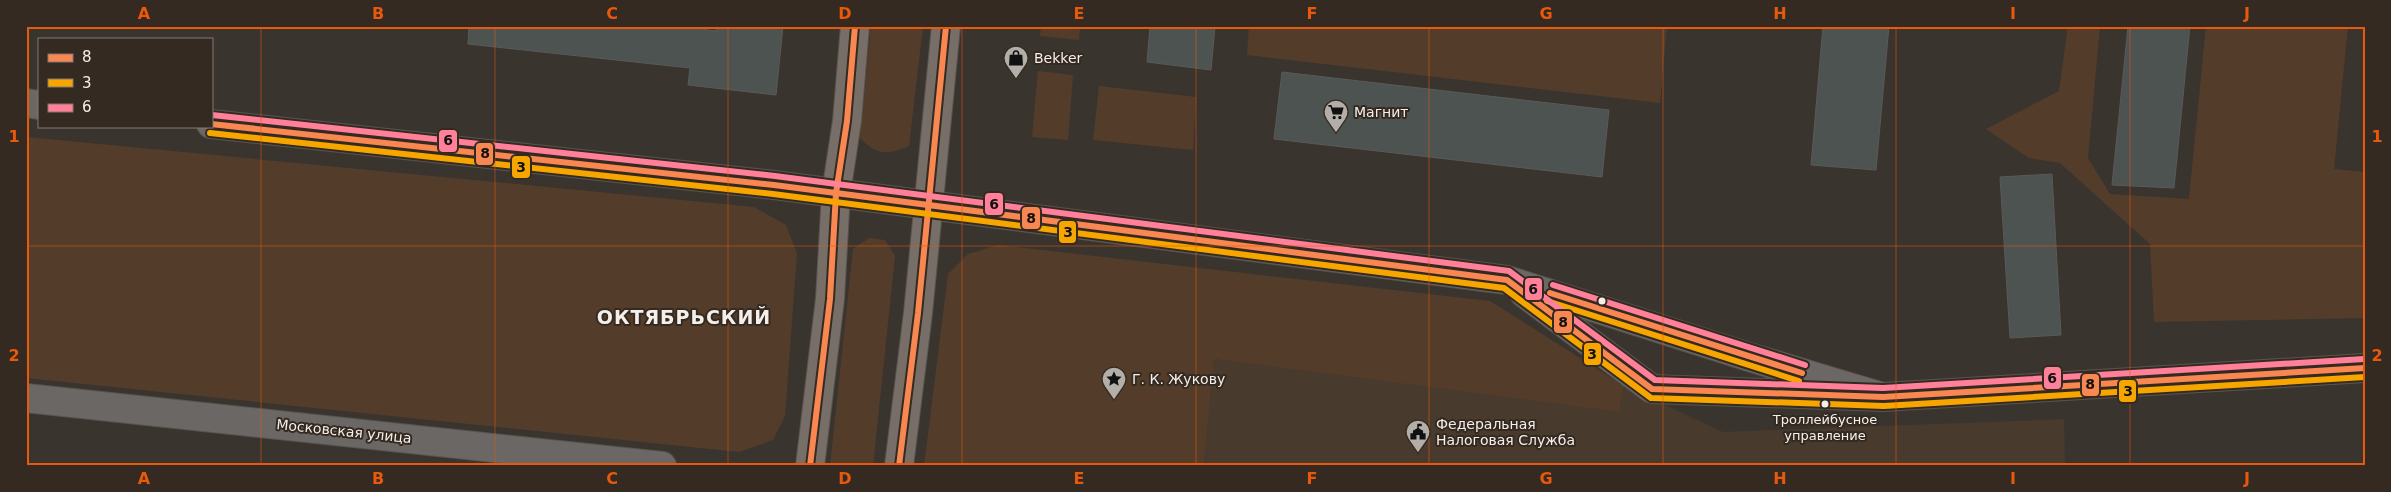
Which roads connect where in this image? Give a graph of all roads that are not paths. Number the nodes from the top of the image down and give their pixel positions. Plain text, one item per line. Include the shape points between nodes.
1 (855, 26) edge
2 (946, 26) edge
3 (212, 124) edge
4 (836, 193) junction
5 (927, 206) junction
6 (1506, 280) junction
7 (2365, 368) edge
8 (1883, 397) junction
9 (26, 398) edge
10 (662, 466) edge
11 (810, 466) edge
12 (899, 466) edge

1 - 4 main road via 847,121
2 - 5 main road
3 - 4 street
4 - 5 street
4 - 11 main road via 830,299
5 - 6 street
5 - 12 main road via 918,313
6 - 8 street
6 - 8 street via 1652,389
7 - 8 street
9 - 10 street, Московская улица

